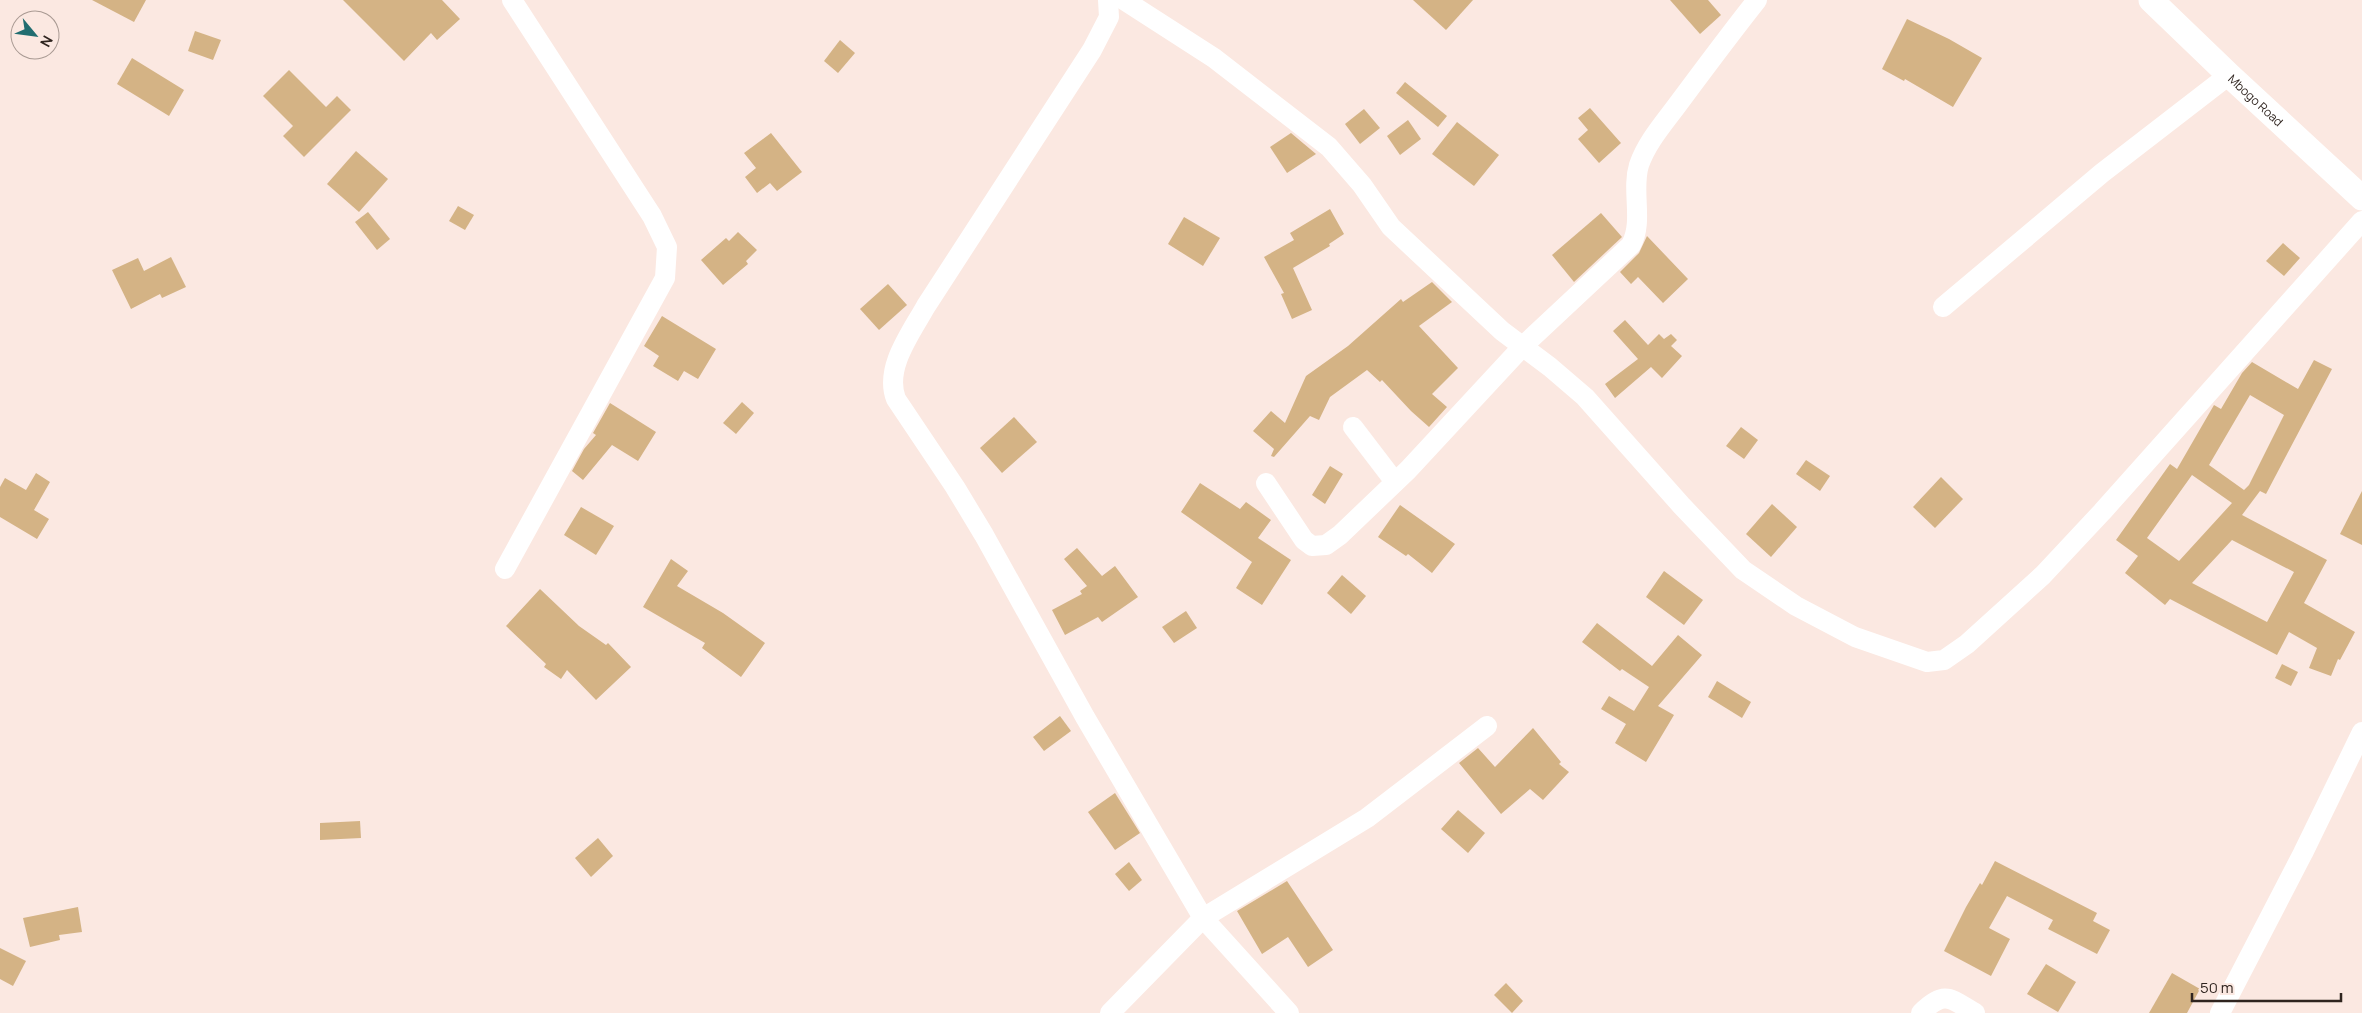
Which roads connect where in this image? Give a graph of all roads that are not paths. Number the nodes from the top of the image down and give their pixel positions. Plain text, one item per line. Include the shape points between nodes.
1 (512, 0) edge
2 (1108, 0) edge
3 (1124, 0) edge
4 (1757, 0) edge
5 (2151, 0) edge
6 (2229, 75) junction
7 (2362, 198) edge
8 (2362, 220) edge
9 (1942, 307) dead end
10 (1524, 346) junction
11 (1353, 427) dead end
12 (1395, 482) junction
13 (1266, 483) dead end
14 (505, 569) dead end
15 (1487, 726) dead end
16 (2362, 732) edge
17 (1203, 918) junction
18 (1110, 1013) edge
19 (1289, 1013) edge
20 (1921, 1013) edge
21 (1975, 1013) edge
22 (2220, 1013) edge

1 - 14 street via 652,216 667,247 665,278
2 - 17 street via 1109,17 1092,50 926,306 903,349 891,387 984,535 1085,717
3 - 10 street via 1214,58 1329,147 1362,185 1391,227 1495,324
4 - 10 street via 1652,139 1639,166 1636,227 1631,244
5 - 6 main road, Mbogo Road
6 - 7 main road, Mbogo Road
6 - 9 street via 2102,174
8 - 10 street via 2043,575 1967,644 1944,660 1928,662 1854,637 1796,606 1743,570 1585,397
10 - 12 street
11 - 12 street
12 - 13 street via 1335,539 1326,545 1312,546 1304,540
15 - 17 street via 1367,818
16 - 22 street
17 - 18 street
17 - 19 street
20 - 21 street via 1938,1000 1951,998

